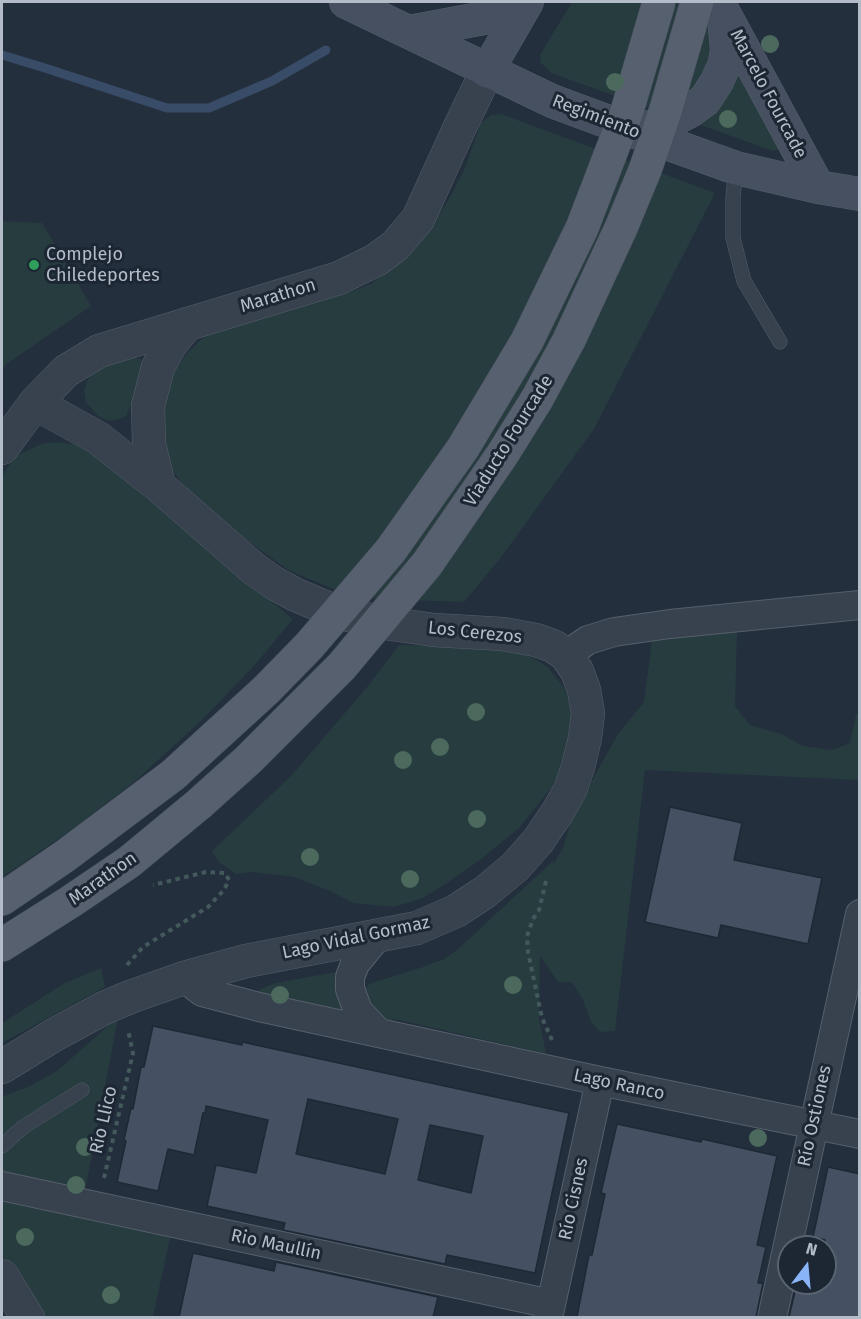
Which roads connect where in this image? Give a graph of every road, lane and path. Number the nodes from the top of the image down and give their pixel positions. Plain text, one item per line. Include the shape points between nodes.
1 (346, 2) edge
2 (518, 2) edge
3 (526, 2) edge
4 (659, 2) edge
5 (713, 4) edge
6 (409, 32) junction
7 (487, 71) junction
8 (633, 131) junction
9 (736, 168) junction
10 (818, 187) junction
11 (860, 194) edge
12 (187, 324) junction
13 (780, 342) dead end
14 (34, 403) junction
15 (2, 448) edge
16 (159, 486) junction
17 (860, 605) edge
18 (566, 655) junction
19 (199, 804) joint
20 (538, 841) junction
21 (142, 888) dead end
22 (2, 899) edge
23 (860, 914) edge
24 (377, 937) junction
25 (2, 945) edge
26 (126, 970) dead end
27 (184, 978) junction
28 (379, 1034) junction
29 (131, 1039) dead end
30 (2, 1067) edge
31 (566, 1074) junction
32 (600, 1081) junction
33 (82, 1090) dead end
34 (813, 1125) junction
35 (860, 1134) edge
36 (2, 1146) edge
37 (2, 1186) edge
38 (97, 1208) junction
39 (2, 1276) edge
40 (549, 1311) edge
41 (28, 1317) edge
42 (772, 1317) edge

1 - 6 main road, Regimiento
2 - 6 main road via 484,18
3 - 7 main road
4 - 22 main road, Viaducto Fourcade, bridge via 627,111 582,228 527,341 463,448 391,550 309,645 173,775
5 - 8 main road via 727,51 716,83 705,100 690,111 655,127
5 - 10 main road, Marcelo Fourcade
5 - 19 main road, Viaducto Fourcade, bridge via 665,112 621,228 569,340 502,455 427,564 371,633 288,722
6 - 7 main road, Regimiento
7 - 8 main road, Regimiento via 552,101
7 - 12 street, Marathon via 418,219 395,246 339,278
8 - 9 main road, Regimiento
9 - 10 main road, Regimiento
9 - 13 lane via 733,238 744,281
10 - 11 main road, Regimiento
12 - 14 street, Marathon via 99,351 66,371
12 - 16 street via 158,368 150,396 147,424
14 - 15 street, Marathon
14 - 16 street, Los Cerezos via 98,438
16 - 18 street, Los Cerezos via 253,568 296,596 339,613 385,623 536,640
17 - 18 street via 614,632 588,640
18 - 20 street, Lago Vidal Gormaz via 584,690 588,713 585,738 570,790
19 - 25 main road, Marathon via 129,862
20 - 24 street, Lago Vidal Gormaz via 515,867 456,911 417,928
20 - 31 path via 547,872 545,892 527,936 528,952 542,1017
21 - 26 path via 206,872 225,873 229,880 208,908 143,946
23 - 34 street, Río Ostiones
24 - 27 street, Lago Vidal Gormaz via 246,961
24 - 28 street via 355,964 350,989 358,1011
27 - 28 street, Lago Ranco via 202,992 220,998
27 - 30 street, Lago Vidal Gormaz via 104,1008
28 - 31 street, Lago Ranco
29 - 38 path, Río Llico via 133,1053
31 - 32 street, Lago Ranco
32 - 34 street, Lago Ranco
32 - 40 street, Río Cisnes
33 - 36 lane via 23,1127
34 - 35 street, Lago Ranco
34 - 42 street, Río Ostiones
37 - 38 street, Rio Maullín
38 - 40 street, Rio Maullín
39 - 41 street

